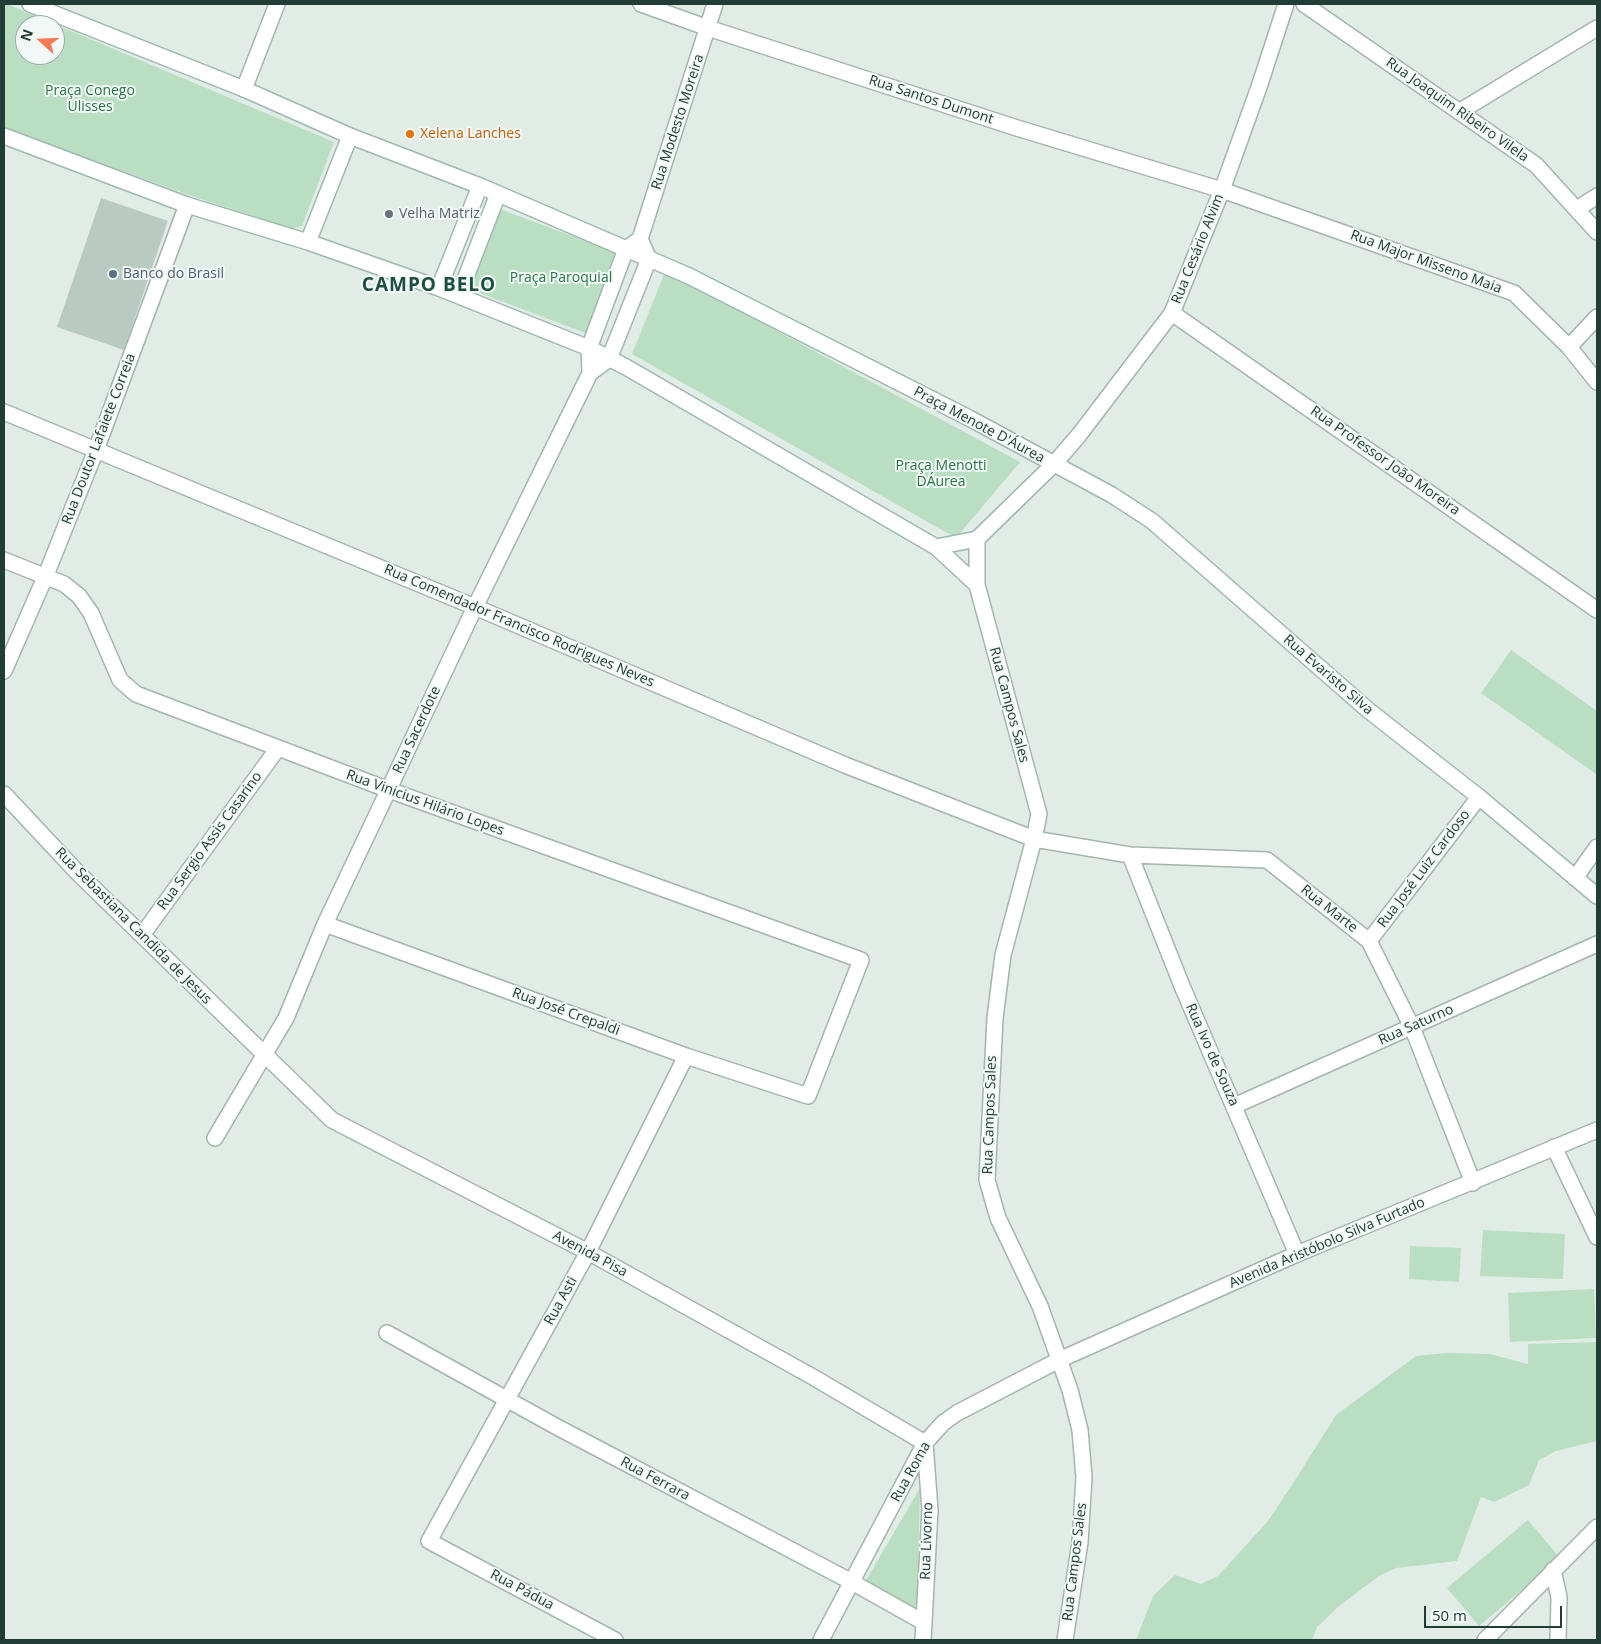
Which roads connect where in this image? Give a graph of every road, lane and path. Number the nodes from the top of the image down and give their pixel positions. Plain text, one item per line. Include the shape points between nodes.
1 (30, 4) edge
2 (278, 4) edge
3 (642, 4) edge
4 (715, 4) edge
5 (1286, 4) edge
6 (1304, 4) edge
7 (708, 28) junction
8 (1597, 28) edge
9 (244, 89) junction
10 (1459, 112) junction
11 (4, 136) edge
12 (350, 136) junction
13 (480, 186) junction
14 (1222, 190) junction
15 (498, 194) junction
16 (1597, 196) edge
17 (187, 205) junction
18 (1577, 209) junction
19 (1597, 232) edge
20 (640, 239) junction
21 (308, 242) junction
22 (626, 249) junction
23 (649, 258) junction
24 (439, 288) junction
25 (459, 295) junction
26 (1172, 313) junction
27 (1597, 317) edge
28 (1569, 347) junction
29 (589, 348) junction
30 (609, 359) junction
31 (590, 373) junction
32 (1597, 382) edge
33 (4, 412) edge
34 (96, 450) junction
35 (1054, 464) junction
36 (976, 539) junction
37 (936, 547) junction
38 (4, 560) edge
39 (46, 576) junction
40 (977, 585) junction
41 (475, 607) junction
42 (1597, 610) edge
43 (4, 671) edge
44 (278, 748) junction
45 (389, 790) junction
46 (4, 794) edge
47 (1479, 797) junction
48 (1034, 839) junction
49 (1597, 847) edge
50 (1130, 855) junction
51 (1575, 878) junction
52 (1597, 896) edge
53 (324, 924) junction
54 (142, 935) junction
55 (1369, 941) junction
56 (1597, 944) edge
57 (1412, 1027) junction
58 (265, 1055) junction
59 (686, 1056) junction
60 (808, 1096) joint
61 (1234, 1106) junction
62 (1597, 1130) edge
63 (215, 1138) dead end
64 (1554, 1147) junction
65 (1473, 1183) junction
66 (1597, 1237) edge
67 (588, 1252) junction
68 (1297, 1254) junction
69 (387, 1333) dead end
70 (1058, 1360) junction
71 (508, 1400) junction
72 (925, 1443) junction
73 (1597, 1528) edge
74 (429, 1541) joint
75 (1553, 1570) junction
76 (852, 1582) junction
77 (923, 1622) junction
78 (615, 1640) edge
79 (821, 1640) edge
80 (923, 1640) edge
81 (1065, 1640) edge
82 (1485, 1640) edge
83 (1558, 1640) edge

1 - 9 street
2 - 9 street
3 - 7 street, Rua Santos Dumont
4 - 7 street, Rua Modesto Moreira
5 - 14 street, Rua Cesário Alvim
6 - 10 street, Rua Joaquim Ribeiro Vilela
7 - 14 street, Rua Santos Dumont
7 - 20 street, Rua Modesto Moreira
8 - 10 street
9 - 12 street
10 - 18 street, Rua Joaquim Ribeiro Vilela via 1536,164
11 - 17 street
12 - 13 street
12 - 21 street
13 - 15 street, Praça Menote D'Áurea
13 - 24 street
14 - 26 street, Rua Cesário Alvim
14 - 28 street, Rua Major Misseno Maia via 1514,293
15 - 22 street, Praça Menote D'Áurea
15 - 25 street
16 - 18 street
17 - 21 street
17 - 34 street, Rua Doutor Lafaiete Correia
18 - 19 street, Rua Joaquim Ribeiro Vilela
20 - 22 street
20 - 23 street
21 - 24 street
22 - 23 street, Praça Menote D'Áurea
22 - 29 street
23 - 30 street
23 - 35 street, Praça Menote D'Áurea
24 - 25 street
25 - 29 street
26 - 35 street, Rua Cesário Alvim
26 - 42 street, Rua Professor João Moreira
27 - 28 street
28 - 32 street, Rua Major Misseno Maia
29 - 30 street
29 - 31 street, Rua Sacerdote
30 - 31 street, Rua Sacerdote
30 - 37 street
31 - 41 street, Rua Sacerdote
33 - 34 street, Rua Comendador Francisco Rodrigues Neves
34 - 39 street, Rua Doutor Lafaiete Correia
34 - 41 street, Rua Comendador Francisco Rodrigues Neves
35 - 36 street, Praça Menote D'Áurea
35 - 47 street, Rua Evaristo Silva via 1152,521 1368,710
36 - 37 street
36 - 40 street, Rua Campos Sales
37 - 40 street
38 - 39 street, Rua Vinicius Hilário Lopes
39 - 43 street, Rua Doutor Lafaiete Correia
39 - 44 street, Rua Vinicius Hilário Lopes via 80,596 91,613 120,680 136,694
40 - 48 street, Rua Campos Sales via 1039,814
41 - 45 street, Rua Sacerdote
41 - 48 street, Rua Comendador Francisco Rodrigues Neves via 845,765
44 - 45 street, Rua Vinicius Hilário Lopes
44 - 54 street, Rua Sergio Assis Casarino
45 - 53 street, Rua Sacerdote
45 - 60 street, Rua Vinicius Hilário Lopes via 861,960
46 - 54 street, Rua Sebastiana Candida de Jesus
47 - 51 street, Rua Evaristo Silva
47 - 55 street, Rua José Luiz Cardoso
48 - 50 street, Rua Marte
48 - 70 street, Rua Campos Sales via 1003,955 994,1018 987,1180 998,1218 1040,1306
49 - 51 street
50 - 55 street, Rua Marte via 1267,860
50 - 61 street, Rua Ivo de Souza
51 - 52 street, Rua Evaristo Silva
53 - 58 street, Rua Sacerdote via 286,1018
53 - 59 street, Rua José Crepaldi
54 - 58 street, Rua Sebastiana Candida de Jesus
55 - 57 street, Rua Marte
56 - 57 street, Rua Saturno
57 - 61 street, Rua Saturno
57 - 65 street, Rua Marte
58 - 63 street, Rua Sacerdote
58 - 67 street, Avenida Pisa via 332,1120
59 - 60 street, Rua José Crepaldi
59 - 67 street, Rua Asti
61 - 68 street, Rua Ivo de Souza
62 - 64 street, Avenida Aristóbolo Silva Furtado
64 - 65 street, Avenida Aristóbolo Silva Furtado
64 - 66 street
65 - 68 street, Avenida Aristóbolo Silva Furtado
67 - 71 street, Rua Asti
67 - 72 street, Avenida Pisa
68 - 70 street, Avenida Aristóbolo Silva Furtado
69 - 71 street, Rua Ferrara
70 - 72 street, Rua Roma via 956,1413
70 - 81 street, Rua Campos Sales via 1080,1430 1084,1477 1080,1542
71 - 74 street, Rua Asti
71 - 76 street, Rua Ferrara
72 - 76 street, Rua Roma
72 - 77 street, Rua Livorno via 930,1510
73 - 75 street
74 - 78 street, Rua Pádua
75 - 82 street
75 - 83 street via 1559,1598
76 - 77 street, Rua Ferrara
76 - 79 street, Rua Roma
77 - 80 street, Rua Livorno

